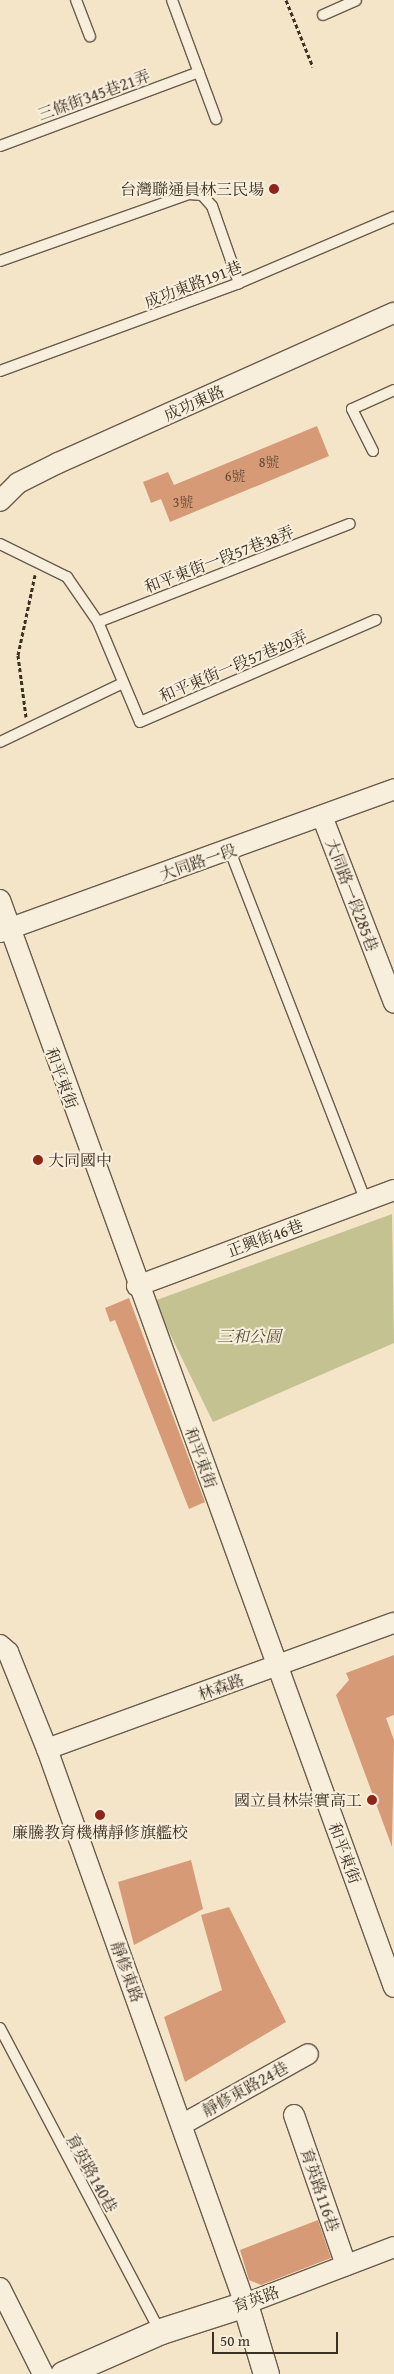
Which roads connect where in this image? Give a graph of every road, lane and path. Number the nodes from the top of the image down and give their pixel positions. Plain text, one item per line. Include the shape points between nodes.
1 (76, 0) edge
2 (172, 0) edge
3 (286, 0) edge
4 (356, 0) edge
5 (323, 15) dead end
6 (90, 36) dead end
7 (313, 67) dead end
8 (199, 72) junction
9 (216, 119) dead end
10 (0, 146) edge
11 (394, 217) edge
12 (0, 261) edge
13 (239, 283) junction
14 (394, 313) edge
15 (0, 371) edge
16 (394, 390) edge
17 (373, 451) dead end
18 (0, 501) edge
19 (350, 524) dead end
20 (0, 544) edge
21 (38, 560) junction
22 (376, 620) dead end
23 (98, 622) junction
24 (123, 683) junction
25 (27, 728) junction
26 (0, 742) edge
27 (394, 789) edge
28 (322, 816) junction
29 (230, 851) junction
30 (0, 900) edge
31 (4, 931) edge
32 (394, 1003) edge
33 (394, 1190) edge
34 (366, 1201) junction
35 (137, 1286) junction
36 (394, 1623) edge
37 (0, 1645) edge
38 (278, 1667) junction
39 (47, 1749) junction
40 (394, 1988) edge
41 (0, 2028) edge
42 (308, 2054) dead end
43 (294, 2114) dead end
44 (183, 2124) junction
45 (394, 2247) edge
46 (346, 2265) junction
47 (0, 2288) edge
48 (244, 2304) junction
49 (161, 2331) junction
50 (43, 2374) edge
51 (63, 2374) edge
52 (266, 2374) edge

1 - 6 lane
2 - 8 lane
3 - 7 path
4 - 5 lane
8 - 9 lane
8 - 10 lane, 三條街345巷21弄
11 - 13 lane, 成功東路191巷
12 - 13 lane via 190,194 202,195 212,206
13 - 15 lane, 成功東路191巷
14 - 18 street, 成功東路 via 58,463 18,483
16 - 17 lane via 352,409
19 - 23 lane, 和平東街一段57巷38弄
20 - 21 lane
21 - 23 lane via 67,577
21 - 25 path via 18,655
22 - 24 lane, 和平東街一段57巷20弄 via 140,722
23 - 24 lane
24 - 25 lane
25 - 26 lane
27 - 28 street, 大同路一段
28 - 29 street, 大同路一段
28 - 32 street, 大同路一段285巷
29 - 31 street, 大同路一段
29 - 34 lane
30 - 31 street, 和平東街
31 - 35 street, 和平東街
33 - 34 street, 正興街46巷
34 - 35 street, 正興街46巷
35 - 38 street, 和平東街
36 - 38 street, 林森路
37 - 39 street, 靜修東路 via 8,1652
38 - 39 street, 林森路
38 - 40 street, 和平東街
39 - 44 street, 靜修東路
41 - 49 lane, 育英路140巷
42 - 44 street, 靜修東路24巷
43 - 46 street, 育英路116巷
44 - 48 street, 靜修東路
45 - 46 street, 育英路
46 - 48 street, 育英路
47 - 50 street
48 - 49 street, 育英路
48 - 52 street
49 - 51 street, 育英路

